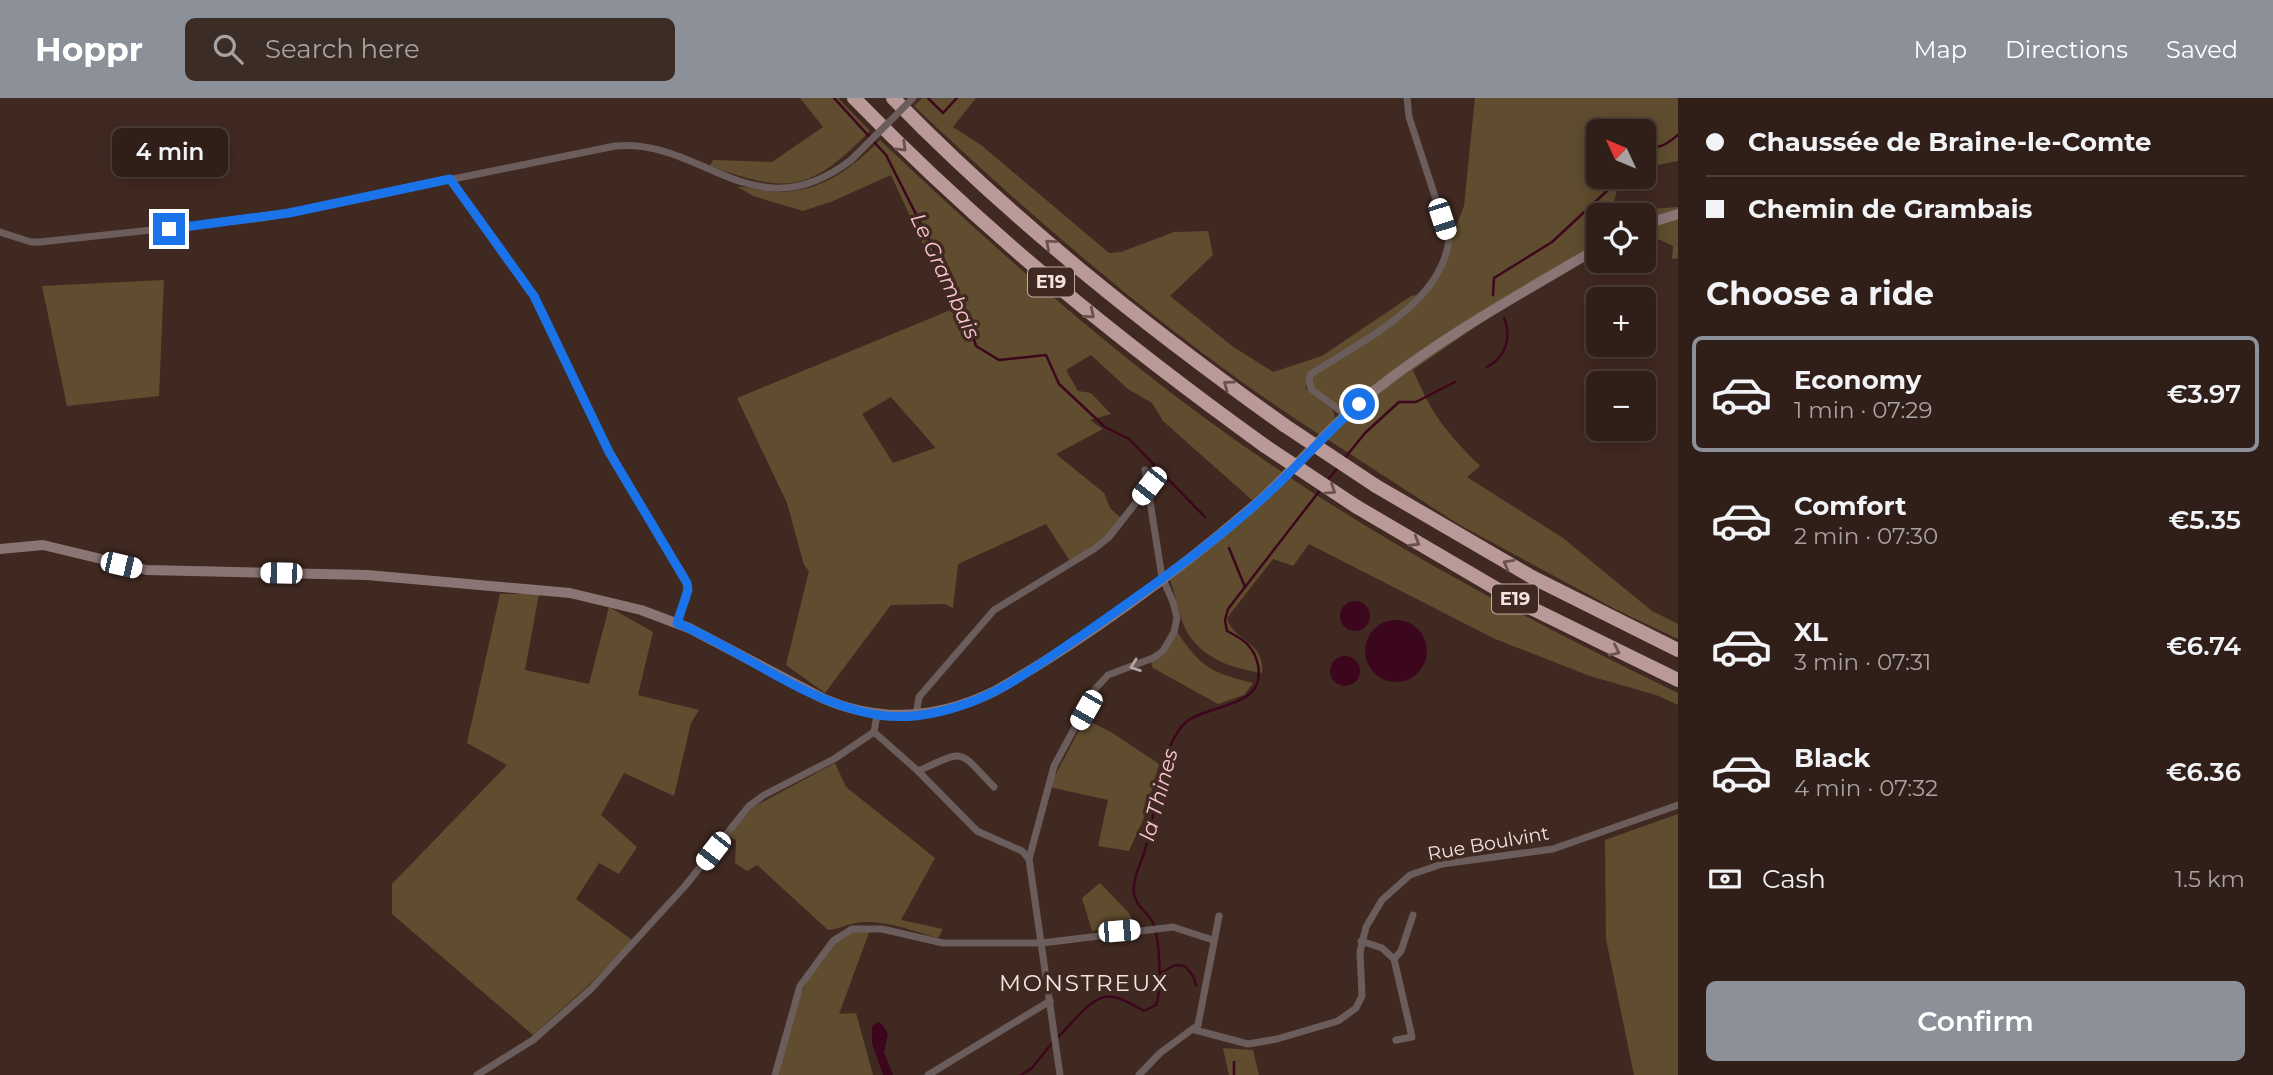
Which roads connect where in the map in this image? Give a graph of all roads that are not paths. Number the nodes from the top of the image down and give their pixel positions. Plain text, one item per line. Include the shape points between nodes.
1 (854, 98) edge
2 (893, 98) edge
3 (913, 98) edge
4 (1407, 98) edge
5 (450, 179) junction
6 (1678, 214) edge
7 (1656, 221) edge
8 (0, 232) edge
9 (1586, 255) edge
10 (1346, 415) junction
11 (1145, 470) dead end
12 (1149, 486) junction
13 (0, 549) edge
14 (1162, 577) junction
15 (677, 623) junction
16 (1678, 650) edge
17 (1678, 680) edge
18 (877, 715) junction
19 (916, 716) junction
20 (874, 732) junction
21 (918, 771) junction
22 (994, 787) dead end
23 (1678, 805) edge
24 (1029, 859) junction
25 (1413, 915) dead end
26 (1219, 916) dead end
27 (1213, 940) junction
28 (1361, 941) junction
29 (1042, 943) junction
30 (1394, 959) junction
31 (1050, 1002) junction
32 (1195, 1030) junction
33 (1396, 1040) dead end
34 (477, 1075) edge
35 (775, 1075) edge
36 (928, 1075) edge
37 (1060, 1075) edge
38 (1139, 1075) edge

1 -> 17 highway, E19, bridge via 1030,265 1106,328 1265,446 1357,507 1519,601
16 -> 2 highway, E19, bridge via 1532,577 1376,486 1284,425 1114,299 976,180
3 - 5 street, bridge via 851,160 817,182 797,188 735,180 657,149 632,144
4 - 10 street via 1448,245 1438,272 1423,293 1358,345 1311,374 1311,389
5 - 8 street via 262,218 122,235 31,242
5 - 15 street via 534,296 609,452 687,583
6 - 7 main road
9 - 10 main road via 1435,347
10 - 14 main road via 1251,508
11 - 12 street
12 - 14 street
12 - 19 street via 1094,550 994,610 919,697
13 - 15 main road via 43,545 156,571 367,575 538,588 605,600
14 - 19 main road via 995,691 955,708
14 -> 24 street via 1177,618 1174,632 1163,650 1139,665 1108,675 1096,688 1054,766
15 - 18 main road via 822,698
18 - 19 main road
18 - 20 street
20 - 21 street
20 - 34 street via 749,806 685,886 591,989 533,1040
21 - 22 street via 956,754
21 - 24 street via 977,831 1022,851
23 - 28 street, Rue Boulvint via 1553,849 1427,868 1410,875 1382,900
24 - 29 street
25 - 30 street
26 - 27 street
27 - 29 street via 1181,928 1154,928
27 - 32 street
28 - 30 street via 1382,948
28 - 32 street, Rue Boulvint via 1362,996 1347,1017 1258,1043 1243,1044
29 - 31 street
29 - 35 street via 943,943 869,928 844,932 800,986
30 - 33 street via 1412,1037
31 - 36 street
31 - 37 street
32 - 38 street

